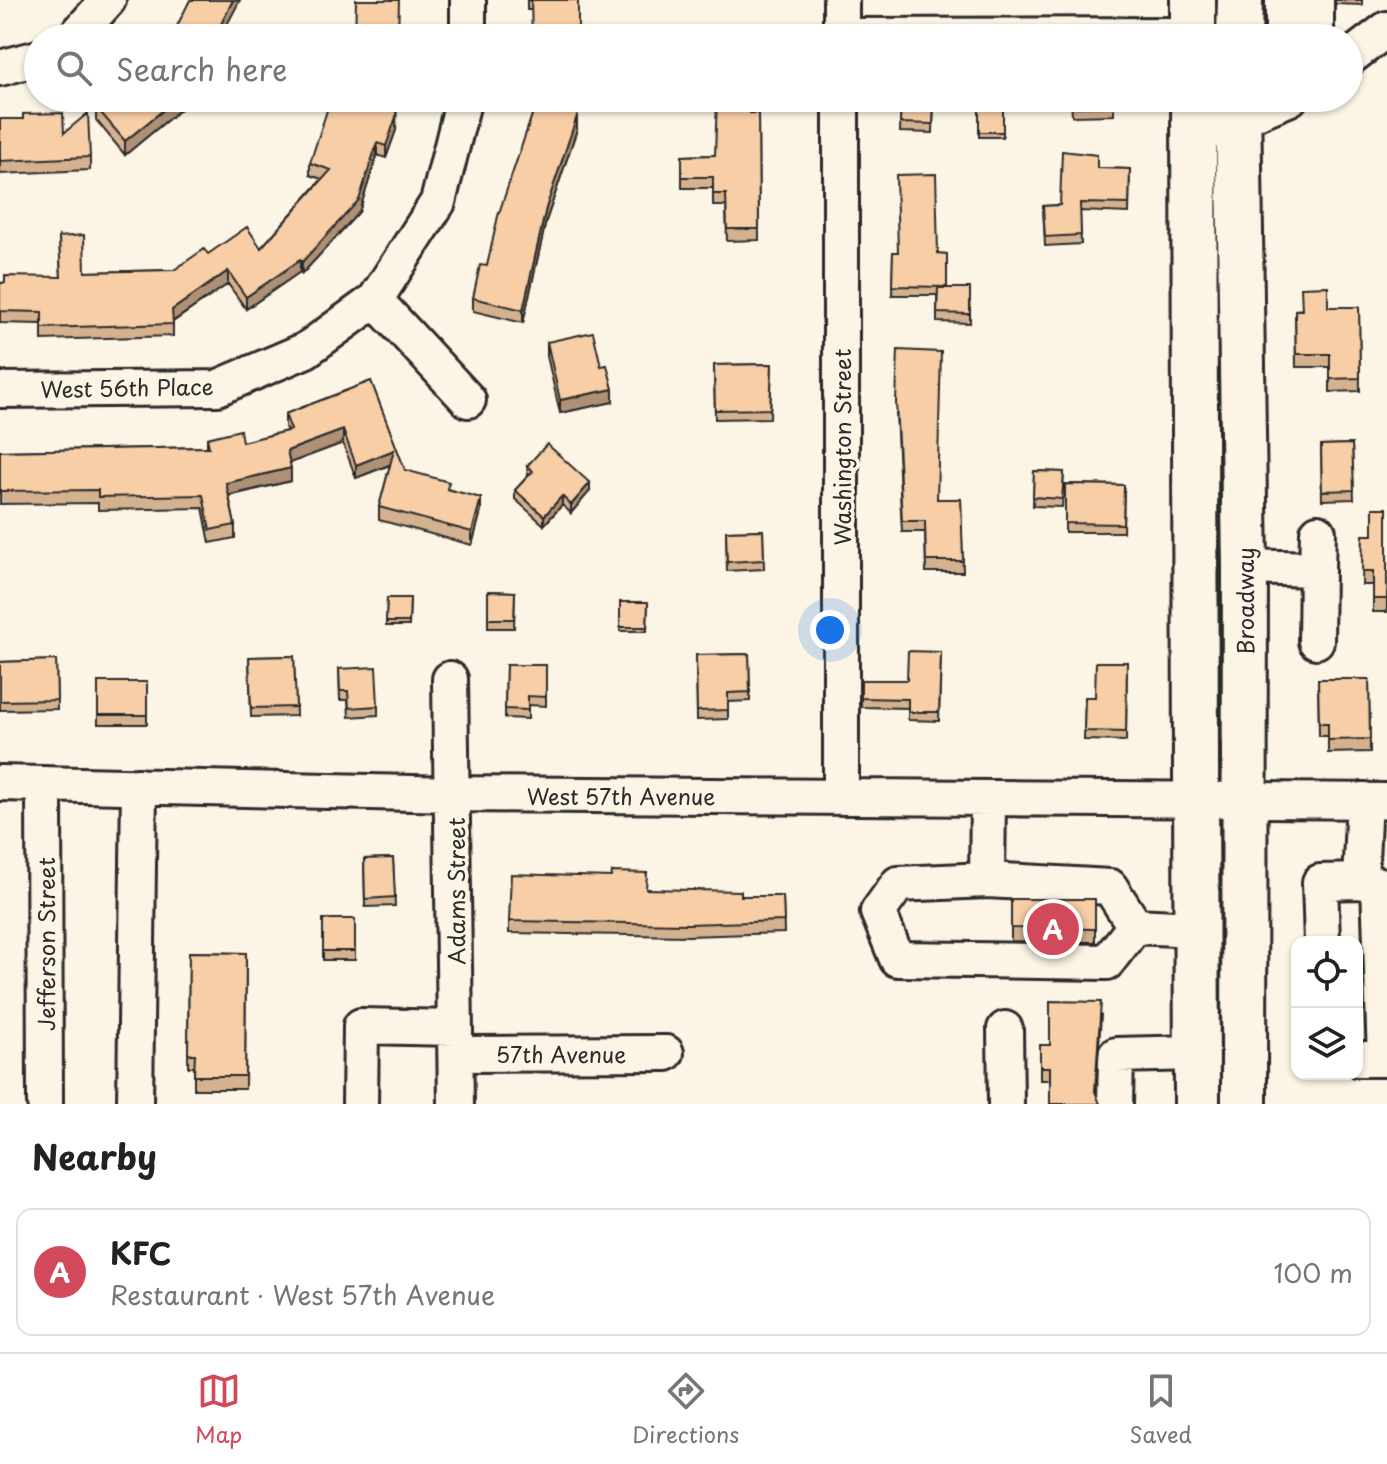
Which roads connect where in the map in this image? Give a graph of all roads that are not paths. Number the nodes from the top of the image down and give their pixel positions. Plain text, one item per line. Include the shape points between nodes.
1 (108, 0) edge
2 (468, 0) edge
3 (841, 0) edge
4 (1240, 0) edge
5 (1283, 0) edge
6 (1316, 0) edge
7 (87, 24) edge
8 (468, 24) edge
9 (841, 24) edge
10 (1239, 24) edge
11 (1283, 24) edge
12 (1316, 24) edge
13 (1387, 29) edge
14 (1363, 47) edge
15 (24, 62) edge
16 (0, 68) edge
17 (460, 112) edge
18 (841, 112) edge
19 (1227, 112) edge
20 (1238, 112) edge
21 (1194, 118) edge
22 (375, 300) junction
23 (0, 390) edge
24 (468, 400) dead end
25 (1318, 532) dead end
26 (1245, 567) junction
27 (1317, 569) junction
28 (1316, 641) dead end
29 (450, 679) dead end
30 (0, 783) edge
31 (44, 784) junction
32 (139, 786) junction
33 (454, 794) junction
34 (841, 797) junction
35 (988, 799) junction
36 (1195, 799) junction
37 (1242, 800) junction
38 (1375, 800) edge
39 (987, 880) junction
40 (1360, 881) junction
41 (1135, 926) junction
42 (1195, 929) junction
43 (1322, 936) edge
44 (1005, 1029) dead end
45 (456, 1041) junction
46 (666, 1053) dead end
47 (1197, 1053) junction
48 (1363, 1059) edge
49 (45, 1104) edge
50 (135, 1104) edge
51 (360, 1104) edge
52 (456, 1104) edge
53 (1006, 1104) edge
54 (1115, 1104) edge
55 (1197, 1104) edge
56 (1244, 1104) edge

1 - 7 street
2 - 8 street
3 - 9 street
4 - 10 main road
5 - 11 street
6 - 12 street
13 - 14 street
15 - 16 street
17 - 22 street via 438,202
18 - 34 street, Washington Street
19 - 21 street
20 - 26 main road, Broadway
21 - 36 main road
22 - 23 street, West 56th Place via 306,350 217,388
22 - 24 street
25 - 27 street
26 - 27 street
26 - 37 main road, Broadway
27 - 28 street
29 - 33 street, Adams Street
30 - 31 street, West 57th Avenue
31 - 32 street, West 57th Avenue
31 - 49 street, Jefferson Street
32 - 33 street, West 57th Avenue
32 - 50 street
33 - 34 street, West 57th Avenue
33 - 45 street, Adams Street
34 - 35 street, West 57th Avenue
35 - 36 street, West 57th Avenue
35 - 39 street
36 - 37 street, West 57th Avenue
36 - 42 main road
37 - 38 street, West 57th Avenue
37 - 56 main road, Broadway
38 - 40 street
39 - 41 street via 1110,887
39 - 41 street via 898,884 878,912 897,959 1107,962
40 - 43 street via 1320,882
40 - 48 street via 1379,885 1385,1059
41 - 42 street
42 - 47 main road
44 - 53 street
45 - 46 street, 57th Avenue
45 - 51 street, 57th Avenue via 361,1026
45 - 52 street, Adams Street
47 - 54 street via 1116,1055
47 - 55 main road

